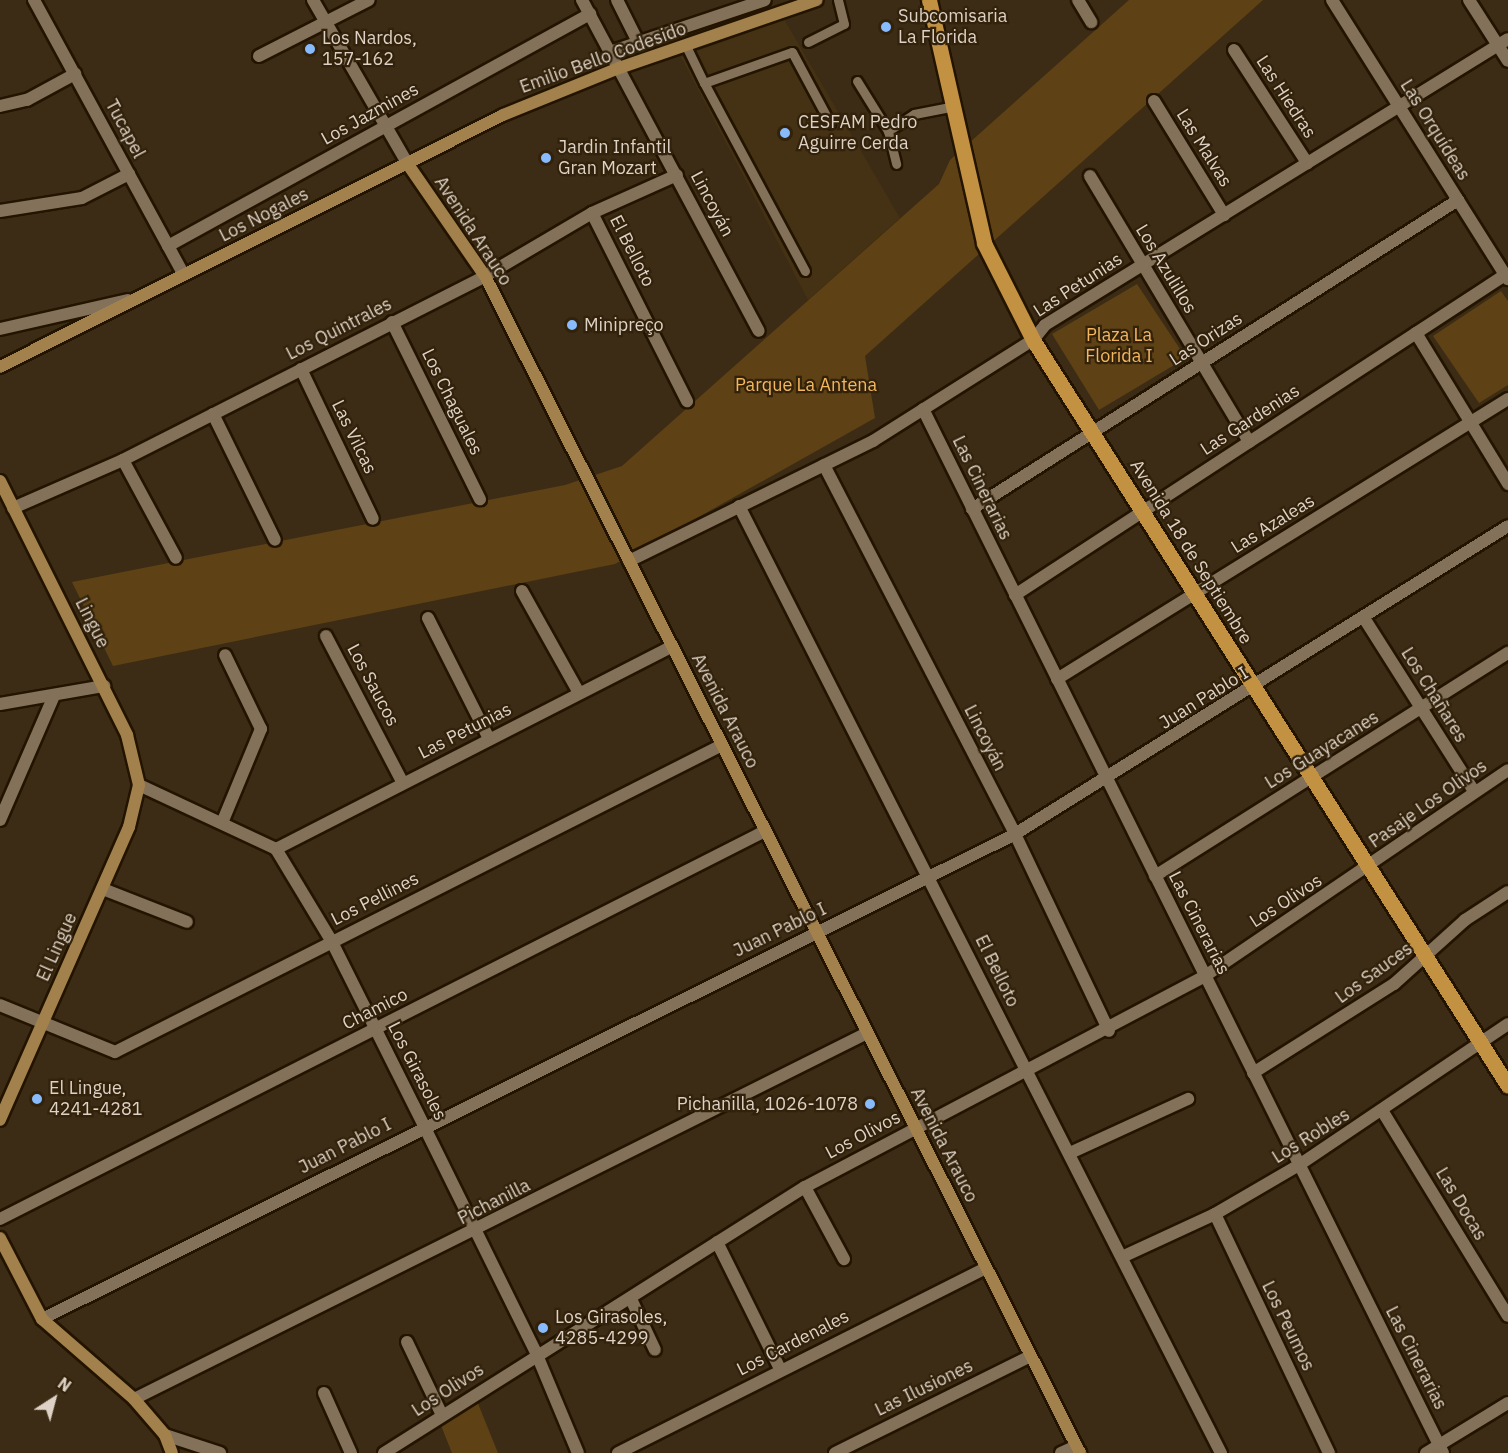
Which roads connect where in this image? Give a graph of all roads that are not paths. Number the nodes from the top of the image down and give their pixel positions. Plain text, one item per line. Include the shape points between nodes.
1 (34, 0) edge
2 (313, 0) edge
3 (369, 0) edge
4 (582, 0) edge
5 (616, 0) edge
6 (765, 0) edge
7 (817, 0) edge
8 (837, 0) edge
9 (929, 0) edge
10 (1078, 0) edge
11 (1332, 0) edge
12 (1469, 0) edge
13 (590, 14) junction
14 (775, 16) junction
15 (325, 22) junction
16 (1091, 22) dead end
17 (638, 42) junction
18 (808, 42) dead end
19 (1503, 42) edge
20 (686, 46) junction
21 (1234, 50) dead end
22 (610, 52) junction
23 (259, 56) dead end
24 (1508, 61) edge
25 (619, 68) junction
26 (75, 74) junction
27 (857, 81) dead end
28 (704, 83) junction
29 (1154, 101) dead end
30 (0, 106) edge
31 (1399, 106) junction
32 (951, 107) junction
33 (830, 123) dead end
34 (382, 128) junction
35 (888, 131) junction
36 (407, 163) junction
37 (1308, 163) junction
38 (896, 164) dead end
39 (129, 174) junction
40 (677, 176) junction
41 (1090, 176) dead end
42 (1458, 200) junction
43 (0, 212) edge
44 (592, 213) junction
45 (1224, 214) junction
46 (168, 246) junction
47 (1142, 264) junction
48 (805, 271) dead end
49 (184, 275) junction
50 (485, 276) junction
51 (1507, 277) edge
52 (138, 298) junction
53 (392, 322) junction
54 (0, 329) edge
55 (759, 331) dead end
56 (1416, 333) junction
57 (1033, 340) junction
58 (1202, 363) junction
59 (0, 367) edge
60 (301, 369) junction
61 (1508, 399) edge
62 (687, 401) dead end
63 (922, 409) junction
64 (213, 414) junction
65 (1471, 423) junction
66 (1093, 433) junction
67 (1249, 442) junction
68 (123, 459) junction
69 (824, 465) junction
70 (0, 481) edge
71 (1508, 484) edge
72 (480, 499) dead end
73 (739, 506) junction
74 (13, 508) junction
75 (972, 509) junction
76 (1143, 512) junction
77 (374, 519) dead end
78 (1508, 526) edge
79 (275, 540) dead end
80 (176, 558) dead end
81 (629, 561) junction
82 (522, 591) dead end
83 (1195, 594) junction
84 (1015, 595) junction
85 (428, 618) dead end
86 (1364, 618) junction
87 (327, 636) dead end
88 (672, 646) junction
89 (1508, 653) edge
90 (225, 655) dead end
91 (1057, 679) junction
92 (104, 686) junction
93 (1254, 687) junction
94 (579, 693) junction
95 (54, 696) junction
96 (0, 704) edge
97 (1420, 710) junction
98 (489, 739) junction
99 (722, 745) junction
100 (1508, 770) edge
101 (1312, 777) junction
102 (1107, 780) junction
103 (404, 783) junction
104 (139, 785) junction
105 (1474, 791) junction
106 (0, 820) edge
107 (222, 823) junction
108 (765, 831) junction
109 (1015, 834) junction
110 (276, 849) junction
111 (1369, 868) junction
112 (929, 875) junction
113 (1155, 876) junction
114 (103, 889) junction
115 (1508, 892) edge
116 (187, 922) dead end
117 (816, 932) junction
118 (331, 940) junction
119 (1426, 957) junction
120 (1205, 976) junction
121 (0, 1005) edge
122 (1508, 1024) edge
123 (41, 1025) junction
124 (375, 1029) junction
125 (1109, 1031) junction
126 (867, 1033) junction
127 (1482, 1046) junction
128 (1026, 1073) junction
129 (1253, 1073) junction
130 (1508, 1086) edge
131 (1188, 1099) dead end
132 (1383, 1112) junction
133 (0, 1120) edge
134 (424, 1126) junction
135 (915, 1128) junction
136 (1070, 1154) junction
137 (1299, 1165) junction
138 (805, 1187) junction
139 (1215, 1214) junction
140 (0, 1219) edge
141 (475, 1232) junction
142 (0, 1238) edge
143 (717, 1242) junction
144 (1122, 1257) junction
145 (844, 1259) dead end
146 (986, 1268) junction
147 (631, 1299) junction
148 (1508, 1316) edge
149 (42, 1319) junction
150 (406, 1342) dead end
151 (655, 1350) dead end
152 (537, 1355) junction
153 (1030, 1356) junction
154 (780, 1369) junction
155 (324, 1393) dead end
156 (134, 1399) junction
157 (1508, 1403) edge
158 (442, 1415) junction
159 (165, 1436) junction
160 (1078, 1449) edge
161 (1441, 1449) edge
162 (172, 1453) edge
163 (220, 1453) edge
164 (351, 1453) edge
165 (384, 1453) edge
166 (578, 1453) edge
167 (618, 1453) edge
168 (835, 1453) edge
169 (1061, 1453) edge
170 (1221, 1453) edge
171 (1329, 1453) edge
172 (1426, 1453) edge

1 - 26 street, Tucapel
2 - 15 street, Avenida Arauco
3 - 15 street
4 - 13 street, Lincoyán
5 - 17 street
6 - 14 street
6 - 17 street
7 - 14 street, Emilio Bello Codesido
8 - 18 lane via 844,24
9 - 32 main road, Avenida 18 de Septiembre
10 - 16 street
11 - 31 street, Las Orquídeas
12 - 19 street
13 - 22 street, Lincoyán
13 - 34 street, Los Jazmines
14 - 20 street, Emilio Bello Codesido
15 - 23 street
15 - 34 street, Avenida Arauco
17 - 22 street
19 - 24 street
19 - 31 street, Las Petunias
20 - 25 street, Emilio Bello Codesido
20 - 28 lane
21 - 37 street, Las Hiedras
22 - 25 street, Lincoyán
25 - 36 street, Emilio Bello Codesido via 503,115
25 - 40 street, Lincoyán
26 - 30 street via 27,100
26 - 39 street, Tucapel
27 - 35 lane
28 - 33 lane via 792,52
28 - 48 lane
29 - 45 street, Las Malvas
31 - 37 street, Las Petunias
31 - 42 street, Las Orquídeas
32 - 35 lane via 914,114
32 - 57 main road, Avenida 18 de Septiembre via 984,243
34 - 36 street, Avenida Arauco
34 - 46 street, Los Jazmines
35 - 38 lane
36 - 49 street, Los Nogales
36 - 50 street, Avenida Arauco
37 - 45 street, Las Petunias
39 - 43 street via 82,198
39 - 46 street, Tucapel
40 - 44 street, Los Quintrales
40 - 55 street, Lincoyán
41 - 47 street, Los Azulillos
42 - 51 street, Las Orquídeas
42 - 58 street, Las Orizas
44 - 50 street, Los Quintrales
44 - 62 street, El Belloto
45 - 47 street, Las Petunias
46 - 49 street, Tucapel
47 - 57 street, Las Petunias via 1045,325
47 - 58 street, Los Azulillos
49 - 52 street, Los Nogales
50 - 53 street, Los Quintrales
50 - 81 street, Avenida Arauco
51 - 56 street, Las Gardenias
52 - 54 street, Los Nogales
52 - 59 street, Los Nogales
53 - 60 street, Los Quintrales
53 - 72 street, Los Chaguales
56 - 65 street
56 - 67 street, Las Gardenias
57 - 63 street, Las Petunias
57 - 66 main road, Avenida 18 de Septiembre
58 - 66 street, Las Orizas
58 - 67 street, Los Azulillos
60 - 64 street, Los Quintrales
60 - 77 street, Las Vilcas
61 - 65 street, Las Azaleas
63 - 69 street, Las Petunias
63 - 75 street, Las Cinerarias
64 - 68 street, Los Quintrales
64 - 79 street
65 - 71 street
65 - 83 street, Las Azaleas
66 - 75 street, Las Orizas
66 - 76 main road, Avenida 18 de Septiembre
67 - 76 street, Las Gardenias
68 - 74 street, Los Quintrales
68 - 80 street
69 - 73 street, Las Petunias
69 - 109 street, Lincoyán
70 - 74 street, Lingue
73 - 81 street, Las Petunias
73 - 112 street, El Belloto
74 - 92 street, Lingue
75 - 84 street, Las Cinerarias
76 - 83 main road, Avenida 18 de Septiembre
76 - 84 street, Las Gardenias
78 - 86 street, Juan Pablo I
81 - 88 street, Avenida Arauco
82 - 94 street
83 - 91 street, Las Azaleas
83 - 93 main road, Avenida 18 de Septiembre
84 - 91 street, Las Cinerarias
85 - 98 street
86 - 93 street, Juan Pablo I
86 - 97 street, Los Chañares
87 - 103 street, Los Saucos
88 - 94 street, Las Petunias
88 - 99 street, Avenida Arauco
89 - 97 street, Los Guayacanes
90 - 107 street via 261,729
91 - 102 street, Las Cinerarias
92 - 95 street
92 - 104 street, Lingue via 127,735
93 - 101 main road, Avenida 18 de Septiembre
93 - 102 street, Juan Pablo I
94 - 98 street, Las Petunias
95 - 96 street
95 - 106 street
97 - 101 street, Los Guayacanes
97 - 105 street, Los Chañares
98 - 103 street, Las Petunias
99 - 108 street, Avenida Arauco
99 - 118 street, Los Pellines
100 - 105 street, Pasaje Los Olivos
101 - 111 main road, Avenida 18 de Septiembre
101 - 113 street, Los Guayacanes
102 - 109 street, Juan Pablo I
102 - 113 street, Las Cinerarias
103 - 110 street, Las Petunias
104 - 107 street
104 - 114 street, El Lingue via 129,827
105 - 111 street, Pasaje Los Olivos
107 - 110 street
108 - 117 street, Avenida Arauco
108 - 124 street, Chamico
109 - 112 street, Juan Pablo I
109 - 125 street, Lincoyán
110 - 118 street, Los Girasoles
111 - 119 main road, Avenida 18 de Septiembre
111 - 120 street, Los Olivos
112 - 117 street, Juan Pablo I
112 - 128 street, El Belloto
113 - 120 street, Las Cinerarias
114 - 116 street
114 - 123 street, El Lingue
115 - 119 street, Los Sauces via 1465,920
117 - 126 street, Avenida Arauco
117 - 134 street, Juan Pablo I
118 - 123 street, Los Pellines via 115,1052
118 - 124 street, Los Girasoles
119 - 127 main road, Avenida 18 de Septiembre
119 - 129 street, Los Sauces via 1346,1017
120 - 125 street, Los Olivos
120 - 129 street, Las Cinerarias
121 - 123 street, Los Pellines
122 - 127 street, Los Robles
123 - 133 street, El Lingue
124 - 134 street, Los Girasoles
124 - 140 street, Chamico
125 - 128 street, Los Olivos
126 - 135 street, Avenida Arauco
126 - 141 street, Pichanilla
127 - 130 main road, Avenida 18 de Septiembre
127 - 132 street, Los Robles
128 - 135 street, Los Olivos
128 - 136 street, El Belloto
129 - 137 street, Las Cinerarias
131 - 136 street
132 - 137 street, Los Robles
132 - 148 street, Las Docas
134 - 141 street, Los Girasoles
134 - 149 street, Juan Pablo I
135 - 138 street, Los Olivos
135 - 146 street, Avenida Arauco
136 - 144 street, El Belloto
137 - 139 street, Los Robles
137 - 161 street, Las Cinerarias
138 - 143 street, Los Olivos
138 - 145 street
139 - 144 street, Los Robles
139 - 171 street, Los Peumos
141 - 152 street, Los Girasoles
141 - 156 street, Pichanilla
142 - 149 street
143 - 147 street, Los Olivos
143 - 154 street
144 - 170 street, El Belloto
146 - 153 street, Avenida Arauco
146 - 154 street, Los Cardenales
147 - 151 street
147 - 152 street, Los Olivos
149 - 156 street
150 - 158 street
152 - 158 street, Los Olivos
152 - 166 street, Los Girasoles
153 - 160 street, Avenida Arauco
153 - 168 street, Las Ilusiones
154 - 167 street, Los Cardenales
155 - 164 street
156 - 159 street
157 - 161 street
158 - 165 street, Los Olivos
159 - 162 street
159 - 163 street
160 - 169 street
161 - 172 street

